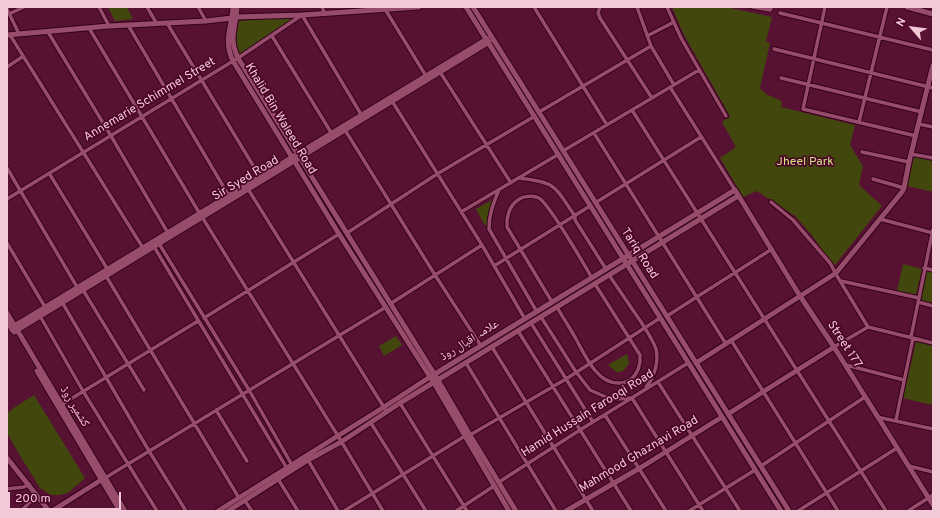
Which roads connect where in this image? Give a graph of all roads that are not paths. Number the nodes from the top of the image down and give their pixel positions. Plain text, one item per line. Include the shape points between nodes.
1 (24, 7) edge
2 (99, 7) edge
3 (204, 7) edge
4 (233, 7) edge
5 (237, 7) edge
6 (322, 7) edge
7 (414, 7) edge
8 (419, 7) edge
9 (466, 7) edge
10 (473, 7) edge
11 (534, 7) edge
12 (600, 7) edge
13 (637, 7) edge
14 (668, 7) edge
15 (753, 7) edge
16 (772, 7) edge
17 (825, 7) edge
18 (887, 7) edge
19 (907, 7) edge
20 (149, 8) edge
21 (199, 8) edge
22 (7, 9) edge
23 (385, 9) junction
24 (780, 13) dead end
25 (10, 14) junction
26 (325, 14) junction
27 (933, 14) edge
28 (302, 15) junction
29 (234, 17) junction
30 (206, 21) junction
31 (674, 22) junction
32 (167, 23) junction
33 (157, 24) junction
34 (821, 24) junction
35 (128, 25) junction
36 (109, 26) junction
37 (89, 28) junction
38 (48, 32) junction
39 (19, 34) junction
40 (8, 35) edge
41 (272, 36) junction
42 (647, 36) junction
43 (880, 38) junction
44 (488, 40) junction
45 (651, 46) junction
46 (774, 49) dead end
47 (933, 50) edge
48 (22, 57) junction
49 (235, 59) junction
50 (814, 59) junction
51 (628, 60) junction
52 (933, 65) edge
53 (7, 67) edge
54 (699, 70) junction
55 (440, 72) junction
56 (871, 72) junction
57 (427, 78) junction
58 (781, 78) dead end
59 (201, 81) junction
60 (808, 84) junction
61 (674, 85) junction
62 (584, 86) junction
63 (670, 87) junction
64 (931, 87) edge
65 (865, 97) junction
66 (652, 98) junction
67 (171, 99) junction
68 (392, 101) junction
69 (632, 110) junction
70 (922, 112) junction
71 (537, 114) junction
72 (726, 116) dead end
73 (142, 117) junction
74 (363, 117) junction
75 (859, 122) junction
76 (919, 124) junction
77 (607, 125) junction
78 (933, 127) edge
79 (345, 130) junction
80 (594, 133) junction
81 (333, 135) junction
82 (111, 136) junction
83 (916, 136) junction
84 (701, 137) junction
85 (487, 145) junction
86 (294, 147) junction
87 (288, 150) junction
88 (862, 152) dead end
89 (83, 153) junction
90 (561, 153) junction
91 (911, 154) junction
92 (300, 157) junction
93 (933, 158) edge
94 (294, 161) junction
95 (663, 161) junction
96 (909, 162) junction
97 (7, 168) edge
98 (49, 174) junction
99 (437, 174) junction
100 (260, 177) junction
101 (518, 178) junction
102 (873, 179) dead end
103 (254, 183) junction
104 (511, 183) junction
105 (625, 184) junction
106 (904, 188) junction
107 (248, 189) junction
108 (499, 190) junction
109 (735, 190) junction
110 (21, 191) junction
111 (229, 196) junction
112 (738, 196) junction
113 (7, 199) edge
114 (771, 202) dead end
115 (391, 204) junction
116 (593, 205) junction
117 (210, 210) junction
118 (461, 212) junction
119 (696, 213) junction
120 (201, 216) junction
121 (575, 216) junction
122 (700, 219) junction
123 (880, 219) junction
124 (559, 226) junction
125 (347, 232) junction
126 (933, 232) edge
127 (168, 233) junction
128 (339, 234) junction
129 (658, 237) junction
130 (158, 242) junction
131 (7, 243) edge
132 (662, 243) junction
133 (152, 245) junction
134 (482, 246) junction
135 (142, 248) junction
136 (520, 250) junction
137 (772, 250) junction
138 (628, 255) junction
139 (506, 258) junction
140 (623, 259) junction
141 (632, 261) junction
142 (294, 262) junction
143 (626, 265) junction
144 (494, 266) junction
145 (924, 268) junction
146 (606, 269) junction
147 (108, 270) junction
148 (933, 270) edge
149 (735, 273) junction
150 (836, 273) junction
151 (435, 275) junction
152 (610, 275) junction
153 (106, 276) junction
154 (592, 278) junction
155 (97, 279) junction
156 (841, 281) junction
157 (595, 284) junction
158 (77, 287) junction
159 (83, 290) junction
160 (248, 291) junction
161 (800, 296) junction
162 (696, 298) junction
163 (918, 300) junction
164 (62, 302) junction
165 (552, 302) junction
166 (53, 305) junction
167 (388, 305) junction
168 (933, 306) edge
169 (45, 307) junction
170 (557, 307) junction
171 (536, 312) junction
172 (7, 313) edge
173 (40, 316) junction
174 (667, 316) junction
175 (540, 317) junction
176 (205, 318) junction
177 (660, 318) junction
178 (525, 319) junction
179 (764, 319) junction
180 (7, 320) edge
181 (199, 321) junction
182 (531, 323) junction
183 (868, 327) junction
184 (14, 329) junction
185 (645, 329) junction
186 (518, 331) junction
187 (339, 335) junction
188 (630, 338) junction
189 (912, 338) junction
190 (731, 340) junction
191 (933, 343) edge
192 (726, 344) junction
193 (481, 346) junction
194 (492, 347) junction
195 (834, 347) junction
196 (150, 350) junction
197 (466, 363) junction
198 (590, 363) junction
199 (688, 363) junction
200 (696, 363) junction
201 (128, 364) junction
202 (292, 364) junction
203 (845, 365) junction
204 (796, 371) junction
205 (576, 372) junction
206 (432, 376) junction
207 (106, 377) junction
208 (566, 379) junction
209 (904, 380) junction
210 (436, 382) junction
211 (658, 382) junction
212 (552, 386) junction
213 (144, 390) dead end
214 (249, 390) junction
215 (84, 391) junction
216 (642, 392) junction
217 (763, 392) junction
218 (242, 394) junction
219 (865, 397) junction
220 (632, 398) junction
221 (525, 402) junction
222 (400, 403) junction
223 (61, 405) junction
224 (216, 410) junction
225 (386, 410) junction
226 (728, 414) junction
227 (605, 415) junction
228 (722, 417) junction
229 (878, 417) junction
230 (499, 418) junction
231 (896, 420) junction
232 (829, 421) junction
233 (593, 422) junction
234 (371, 423) junction
235 (194, 424) junction
236 (933, 429) edge
237 (580, 430) junction
238 (692, 435) junction
239 (338, 436) junction
240 (467, 436) junction
241 (341, 442) junction
242 (796, 443) junction
243 (554, 446) junction
244 (897, 448) junction
245 (149, 451) junction
246 (666, 452) junction
247 (433, 456) junction
248 (7, 459) edge
249 (308, 460) junction
250 (247, 461) dead end
251 (128, 463) junction
252 (527, 464) junction
253 (293, 466) junction
254 (761, 466) junction
255 (908, 466) junction
256 (640, 468) junction
257 (288, 470) junction
258 (755, 470) junction
259 (860, 471) junction
260 (933, 472) edge
261 (404, 475) junction
262 (103, 479) junction
263 (278, 479) junction
264 (29, 484) junction
265 (496, 484) junction
266 (614, 484) junction
267 (726, 488) junction
268 (7, 489) edge
269 (827, 493) junction
270 (37, 494) junction
271 (372, 494) junction
272 (931, 497) edge
273 (239, 498) junction
274 (585, 499) junction
275 (245, 501) junction
276 (699, 505) junction
277 (933, 505) edge
278 (464, 506) junction
279 (21, 511) edge
280 (49, 511) edge
281 (52, 511) edge
282 (120, 511) edge
283 (125, 511) edge
284 (157, 511) edge
285 (186, 511) edge
286 (218, 511) edge
287 (228, 511) edge
288 (252, 511) edge
289 (298, 511) edge
290 (338, 511) edge
291 (344, 511) edge
292 (383, 511) edge
293 (426, 511) edge
294 (456, 511) edge
295 (467, 511) edge
296 (510, 511) edge
297 (516, 511) edge
298 (556, 511) edge
299 (566, 511) edge
300 (593, 511) edge
301 (631, 511) edge
302 (666, 511) edge
303 (689, 511) edge
304 (703, 511) edge
305 (740, 511) edge
306 (781, 511) edge
307 (789, 511) edge
308 (798, 511) edge
309 (838, 511) edge
310 (886, 511) edge
311 (908, 511) edge

1 - 25 street
2 - 36 street
3 - 21 street
4 - 29 main road, Khalid Bin Waleed Road
5 - 29 main road, Khalid Bin Waleed Road
6 - 26 street
7 - 8 main road
7 - 23 main road
9 - 44 main road, Tariq Road
10 - 71 main road, Tariq Road
11 - 62 street
12 - 51 street via 600,18
13 - 42 street
14 - 31 street
15 - 16 street via 767,10
17 - 34 street
18 - 43 street
19 - 27 main road
20 - 33 street
21 - 30 street
22 - 25 street
23 - 26 main road
23 - 57 street
24 - 34 street
25 - 39 street
26 - 28 main road
28 - 29 main road
28 - 41 street, Annemarie Schimmel Street
28 - 74 street
29 - 30 main road
29 - 49 main road, Khalid Bin Waleed Road via 228,49
30 - 32 main road
31 - 42 street
31 - 54 street via 680,38
32 - 33 main road
32 - 59 street
33 - 35 main road
34 - 43 street
34 - 50 street
35 - 36 main road
35 - 67 street
36 - 37 main road
37 - 38 main road
37 - 73 street
38 - 39 main road
38 - 82 street
39 - 40 main road
40 - 48 street
41 - 49 street, Annemarie Schimmel Street
41 - 81 street
42 - 45 street
43 - 47 street
43 - 56 street
44 - 55 main road, Sir Syed Road
44 - 57 main road, Sir Syed Road
44 - 71 main road, Tariq Road
45 - 51 street
45 - 61 street
46 - 50 street
48 - 53 street
48 - 89 street
49 - 59 street, Annemarie Schimmel Street
49 - 86 main road, Khalid Bin Waleed Road
49 - 87 main road, Khalid Bin Waleed Road
50 - 56 street
50 - 60 street
51 - 62 street
51 - 66 street
52 - 64 main road
54 - 61 street
54 - 72 street
55 - 57 main road, Sir Syed Road
55 - 85 street
56 - 64 street
56 - 65 street
57 - 68 main road, Sir Syed Road
57 - 74 main road, Sir Syed Road
58 - 60 street
59 - 67 street, Annemarie Schimmel Street
59 - 100 street
60 - 65 street
60 - 75 street via 803,109
61 - 63 street
62 - 71 street
62 - 77 street
63 - 66 street
63 - 84 street
64 - 70 main road
65 - 70 street
65 - 75 street
66 - 69 street
67 - 73 street, Annemarie Schimmel Street
67 - 111 street
68 - 74 main road, Sir Syed Road
68 - 99 street
69 - 77 street
69 - 95 street
70 - 76 main road
71 - 85 street
71 - 90 main road, Tariq Road
73 - 82 street, Annemarie Schimmel Street
73 - 120 street
74 - 79 main road, Sir Syed Road
74 - 81 main road, Sir Syed Road
75 - 83 street
76 - 78 street
76 - 83 main road
77 - 80 street
79 - 81 main road, Sir Syed Road
79 - 115 street
80 - 90 street
80 - 105 street
81 - 92 main road, Sir Syed Road
82 - 89 street, Annemarie Schimmel Street
82 - 127 street
83 - 91 main road
84 - 95 street
84 - 109 street
85 - 99 street
85 - 104 street
86 - 87 main road
86 - 92 main road, Khalid Bin Waleed Road
87 - 94 main road, Khalid Bin Waleed Road
88 - 96 street
89 - 98 street, Annemarie Schimmel Street
89 - 135 street
90 - 101 street
90 - 116 main road, Tariq Road
91 - 93 street
91 - 96 main road
92 - 94 main road, Sir Syed Road
92 - 125 main road, Khalid Bin Waleed Road
94 - 100 main road, Sir Syed Road
94 - 103 main road, Sir Syed Road
94 - 128 main road, Khalid Bin Waleed Road
95 - 105 street
95 - 119 street
96 - 106 main road
97 - 110 street
98 - 110 street, Annemarie Schimmel Street
98 - 147 street
99 - 115 street
99 - 118 street
100 - 103 main road, Sir Syed Road
101 - 104 street
101 - 121 street via 538,180 552,185
102 - 106 street
103 - 107 main road, Sir Syed Road
103 - 111 main road, Sir Syed Road
104 - 108 street
105 - 116 street
105 - 129 street
106 - 123 main road
107 - 117 main road, Sir Syed Road
107 - 142 street
108 - 118 street
108 - 139 street via 491,208 489,229
109 - 112 main road, Street 177
109 - 119 main road, علامہ اقبال روڈ
110 - 113 street, Annemarie Schimmel Street
110 - 158 street
111 - 117 main road, Sir Syed Road
112 - 122 main road, علامہ اقبال روڈ
112 - 137 main road, Street 177
114 - 150 street via 801,227
115 - 125 street
115 - 151 street
116 - 121 street
116 - 138 main road, Tariq Road
116 - 140 main road, Tariq Road
117 - 120 main road, Sir Syed Road
118 - 134 street
119 - 122 street
119 - 129 main road, علامہ اقبال روڈ
120 - 127 main road, Sir Syed Road
120 - 130 main road, Sir Syed Road
120 - 160 street
121 - 124 street
121 - 146 street via 575,220
122 - 132 main road, علامہ اقبال روڈ
122 - 149 street
123 - 126 street
123 - 150 main road
124 - 136 street
124 - 136 street via 540,199 528,197 518,200 510,208 507,228
124 - 154 street
125 - 167 main road, Khalid Bin Waleed Road
126 - 145 street
127 - 130 main road, Sir Syed Road
128 - 142 street
128 - 167 main road, Khalid Bin Waleed Road
129 - 132 street
129 - 138 main road, علامہ اقبال روڈ
130 - 133 main road, Sir Syed Road
130 - 176 street
131 - 169 street
132 - 141 main road, علامہ اقبال روڈ
132 - 162 street
133 - 135 main road, Sir Syed Road
133 - 153 main road, Sir Syed Road
133 - 181 street
134 - 144 street
134 - 151 street
135 - 147 main road, Sir Syed Road
136 - 139 street
136 - 165 street
137 - 149 street
137 - 161 main road, Street 177
138 - 140 main road, علامہ اقبال روڈ
138 - 141 main road, Tariq Road
139 - 144 street
139 - 171 street
140 - 143 main road, Tariq Road
140 - 146 main road, علامہ اقبال روڈ
141 - 143 main road, علامہ اقبال روڈ
141 - 174 main road, Tariq Road
142 - 160 street
142 - 187 street
143 - 152 main road, علامہ اقبال روڈ
143 - 177 main road, Tariq Road
144 - 178 street
145 - 148 street
145 - 163 street
146 - 154 main road, علامہ اقبال روڈ
147 - 155 main road, Sir Syed Road
149 - 162 street
149 - 179 street
150 - 156 street
150 - 161 main road
151 - 167 street
151 - 193 street
152 - 157 main road, علامہ اقبال روڈ
152 - 185 street
153 - 155 main road, Sir Syed Road
153 - 196 street
154 - 165 main road, علامہ اقبال روڈ
155 - 158 main road, Sir Syed Road
155 - 159 main road, Sir Syed Road
156 - 163 street
156 - 183 street
157 - 170 main road, علامہ اقبال روڈ
157 - 188 street
158 - 166 main road, Sir Syed Road
159 - 164 main road, Sir Syed Road
159 - 201 street
160 - 176 street
160 - 202 street
161 - 179 main road
161 - 195 main road, Street 177
162 - 174 street
162 - 192 street
163 - 168 street
163 - 189 street
164 - 166 main road, Sir Syed Road
164 - 207 street
165 - 171 main road, علامہ اقبال روڈ
166 - 169 main road, Sir Syed Road
166 - 173 main road, Sir Syed Road
167 - 187 street
167 - 206 main road
169 - 184 main road, Sir Syed Road
170 - 175 main road, علامہ اقبال روڈ
170 - 198 street
171 - 178 main road, علامہ اقبال روڈ
172 - 184 main road, کشمیر روڈ
173 - 184 main road, Sir Syed Road
173 - 215 street
174 - 200 main road, Tariq Road
175 - 182 main road, علامہ اقبال روڈ
175 - 205 street
176 - 181 street
176 - 181 street
176 - 214 street
177 - 185 street
177 - 199 main road, Tariq Road
178 - 193 main road, علامہ اقبال روڈ
179 - 190 main road
179 - 204 street
180 - 184 main road, کشمیر روڈ
181 - 196 street
181 - 218 street
182 - 186 main road, علامہ اقبال روڈ
182 - 208 street
183 - 189 street
183 - 195 street
184 - 223 main road, کشمیر روڈ
184 - 262 main road, کشمیر روڈ
185 - 188 street
185 - 216 street via 658,357 649,385
186 - 194 main road, علامہ اقبال روڈ
186 - 212 street
187 - 202 street
187 - 225 street
188 - 198 street
188 - 198 street via 638,350 640,360 634,376 627,382 616,383 606,380
189 - 191 street
189 - 209 street
190 - 192 main road
190 - 217 street
192 - 200 main road
193 - 206 main road, علامہ اقبال روڈ
194 - 197 main road, علامہ اقبال روڈ
194 - 221 street
195 - 203 main road, Street 177
195 - 204 main road
196 - 201 street
196 - 235 street
197 - 210 main road, علامہ اقبال روڈ
197 - 230 street
198 - 205 street
199 - 211 street, Hamid Hussain Farooqi Road
199 - 228 main road, Tariq Road
200 - 226 main road, Tariq Road
201 - 207 street
201 - 213 street
202 - 214 street
202 - 239 street
203 - 209 street
203 - 219 main road, Street 177
204 - 217 main road
204 - 232 street
205 - 208 street
205 - 220 street via 595,393 617,399
206 - 210 main road
206 - 225 main road, علامہ اقبال روڈ
207 - 215 street
207 - 245 street
208 - 212 street
208 - 233 street
209 - 231 street
210 - 222 main road, علامہ اقبال روڈ
210 - 240 main road
211 - 216 street, Hamid Hussain Farooqi Road
211 - 238 street
212 - 221 street
212 - 237 street
214 - 218 street
214 - 253 street
215 - 223 street
215 - 251 street
216 - 220 street, Hamid Hussain Farooqi Road
217 - 226 main road
217 - 242 street
218 - 224 street
218 - 257 street
219 - 229 main road, Street 177
219 - 232 street
220 - 227 street, Hamid Hussain Farooqi Road
220 - 246 street
221 - 230 street
221 - 243 street
222 - 225 main road, علامہ اقبال روڈ
222 - 247 street
223 - 262 main road, کشمیر روڈ
224 - 235 street
224 - 250 street
225 - 234 main road, علامہ اقبال روڈ
225 - 239 main road, علامہ اقبال روڈ
226 - 254 main road, Tariq Road
227 - 233 street, Hamid Hussain Farooqi Road
227 - 256 street
228 - 238 main road, Mahmood Ghaznavi Road
228 - 258 main road, Tariq Road
229 - 231 street
229 - 244 main road, Street 177
230 - 240 street
230 - 252 street
231 - 236 street
232 - 242 street
232 - 259 street
233 - 237 street, Hamid Hussain Farooqi Road
234 - 241 main road, علامہ اقبال روڈ
234 - 261 street
235 - 245 street
235 - 273 street
237 - 243 street, Hamid Hussain Farooqi Road
237 - 266 street
238 - 246 main road, Mahmood Ghaznavi Road
238 - 267 street
239 - 241 street
239 - 253 main road, علامہ اقبال روڈ
240 - 247 street
240 - 265 main road
241 - 249 main road, علامہ اقبال روڈ
241 - 271 street
242 - 254 street
242 - 269 street
243 - 252 street, Hamid Hussain Farooqi Road
243 - 274 street
244 - 255 main road, Street 177
244 - 259 street
245 - 251 street
245 - 285 street
246 - 256 main road, Mahmood Ghaznavi Road
246 - 276 street
247 - 261 street
247 - 278 street
248 - 264 main road
249 - 253 main road, علامہ اقبال روڈ
249 - 290 street
251 - 262 street
251 - 284 street
252 - 265 street, Hamid Hussain Farooqi Road
252 - 298 street
253 - 257 main road, علامہ اقبال روڈ
254 - 307 main road, Tariq Road
255 - 260 street
255 - 272 main road, Street 177
256 - 266 main road, Mahmood Ghaznavi Road
256 - 302 street
257 - 263 main road, علامہ اقبال روڈ
257 - 273 main road, علامہ اقبال روڈ
258 - 267 street
258 - 306 main road, Tariq Road
259 - 269 street
259 - 310 street
261 - 271 street
261 - 293 street
262 - 281 main road
262 - 282 main road, کشمیر روڈ
262 - 283 main road, کشمیر روڈ
263 - 275 main road, علامہ اقبال روڈ
263 - 289 street
264 - 268 street
264 - 270 main road
265 - 278 street, Hamid Hussain Farooqi Road
265 - 296 main road
265 - 297 main road
266 - 274 main road, Mahmood Ghaznavi Road
266 - 301 street
267 - 276 street
267 - 305 street
269 - 308 street
269 - 309 street
270 - 279 street
270 - 280 main road
271 - 291 street
271 - 292 street
272 - 277 main road, Street 177
272 - 311 street
273 - 286 main road, علامہ اقبال روڈ
274 - 299 main road, Mahmood Ghaznavi Road
274 - 300 street
275 - 287 main road, علامہ اقبال روڈ
275 - 288 street
276 - 303 street
276 - 304 street
278 - 294 street, Hamid Hussain Farooqi Road
278 - 295 street

